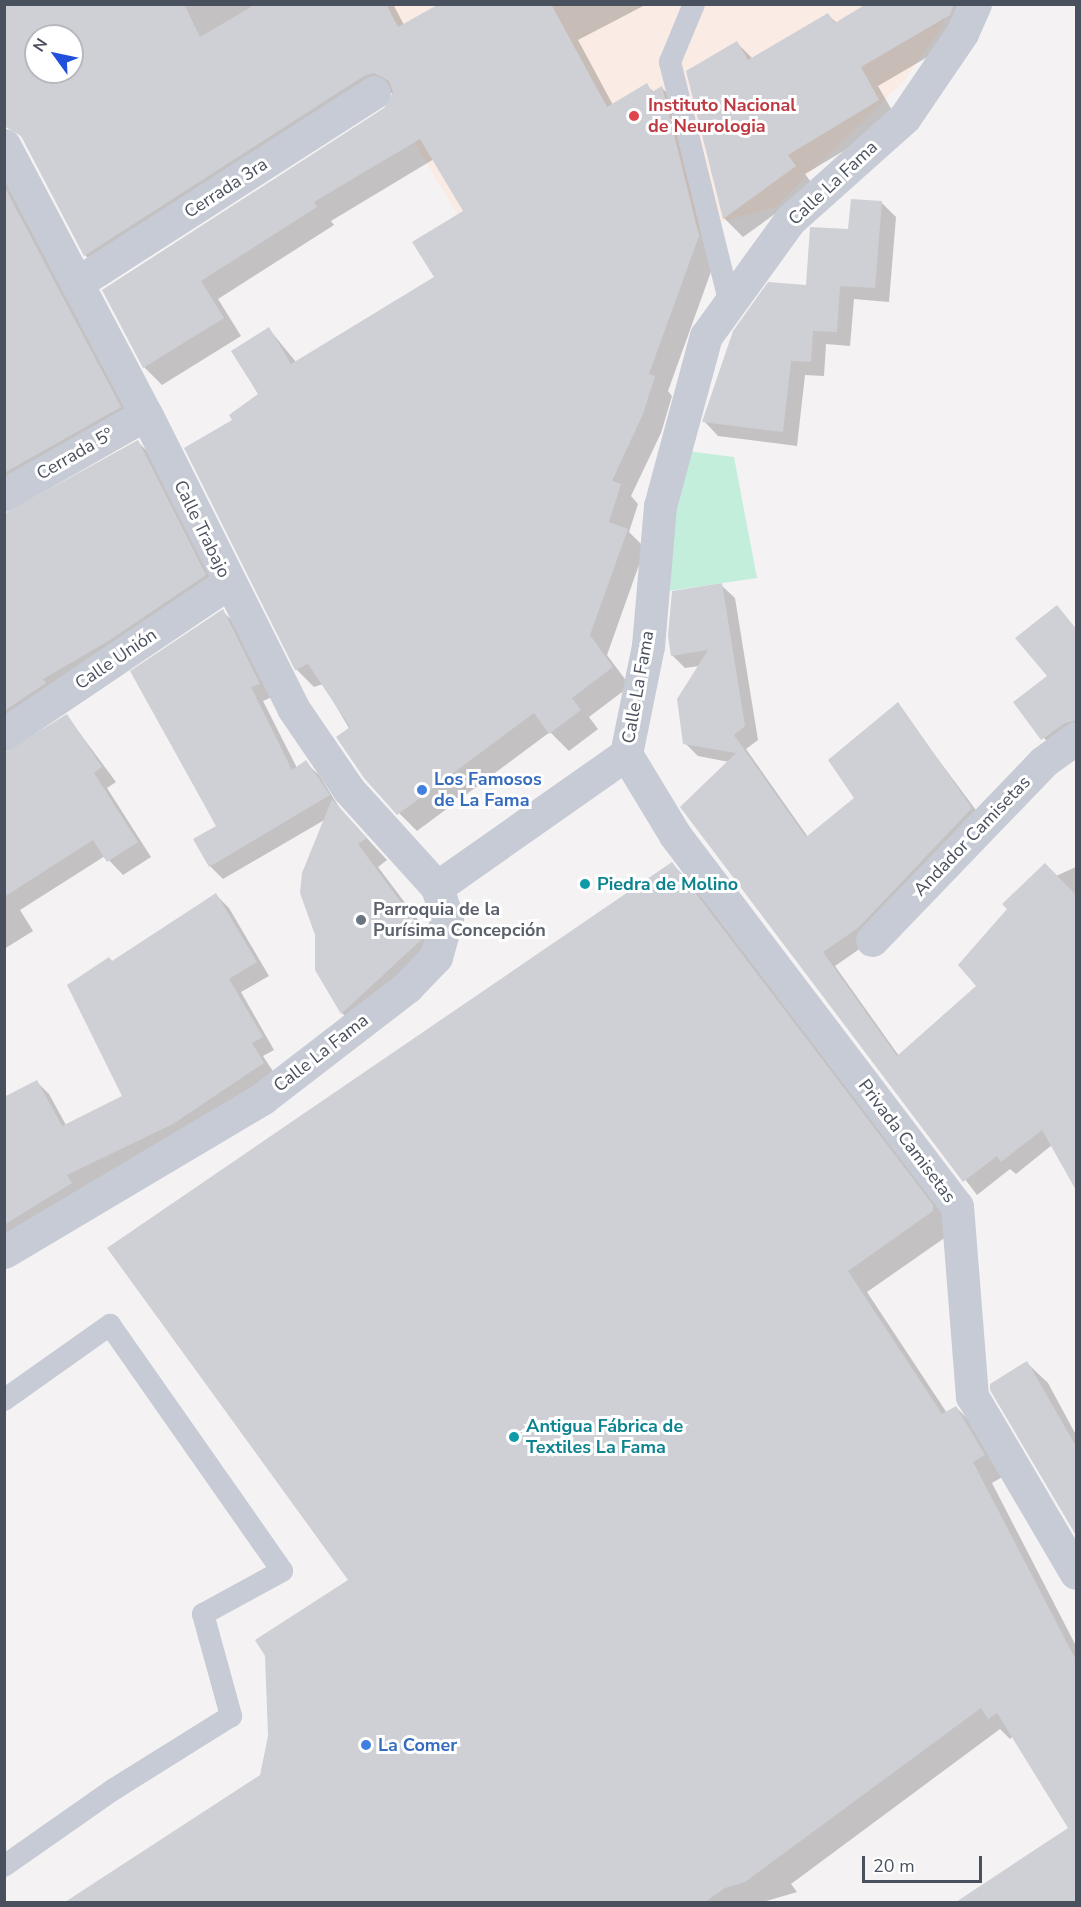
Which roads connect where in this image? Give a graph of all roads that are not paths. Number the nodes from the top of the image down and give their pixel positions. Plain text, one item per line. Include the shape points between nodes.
1 (694, 4) edge
2 (975, 4) edge
3 (374, 92) dead end
4 (4, 145) edge
5 (77, 283) junction
6 (730, 304) junction
7 (146, 414) junction
8 (4, 495) edge
9 (228, 583) junction
10 (7, 725) edge
11 (1077, 738) edge
12 (626, 754) junction
13 (437, 887) junction
14 (872, 940) dead end
15 (4, 1252) edge
16 (4, 1400) edge
17 (1077, 1574) edge
18 (4, 1866) edge

1 - 6 lane via 670,62
2 - 6 street, Calle La Fama via 962,33 905,117 790,220
3 - 5 street, Cerrada 3ra
4 - 5 street, Calle Trabajo
5 - 7 street, Calle Trabajo
6 - 12 street, Calle La Fama via 706,336 660,506 648,646
7 - 8 street, Cerrada 5º
7 - 9 street, Calle Trabajo
9 - 10 street, Calle Unión
9 - 13 street, Calle Trabajo via 293,708 337,772
11 - 14 street, Andador Camisetas via 1043,762
12 - 13 street, Calle La Fama
12 - 17 street, Privada Camisetas via 675,835 957,1206 972,1396
13 - 15 street, Calle La Fama via 447,918 436,957 407,987 263,1098
16 - 18 lane via 110,1325 282,1571 203,1614 231,1716 114,1789

